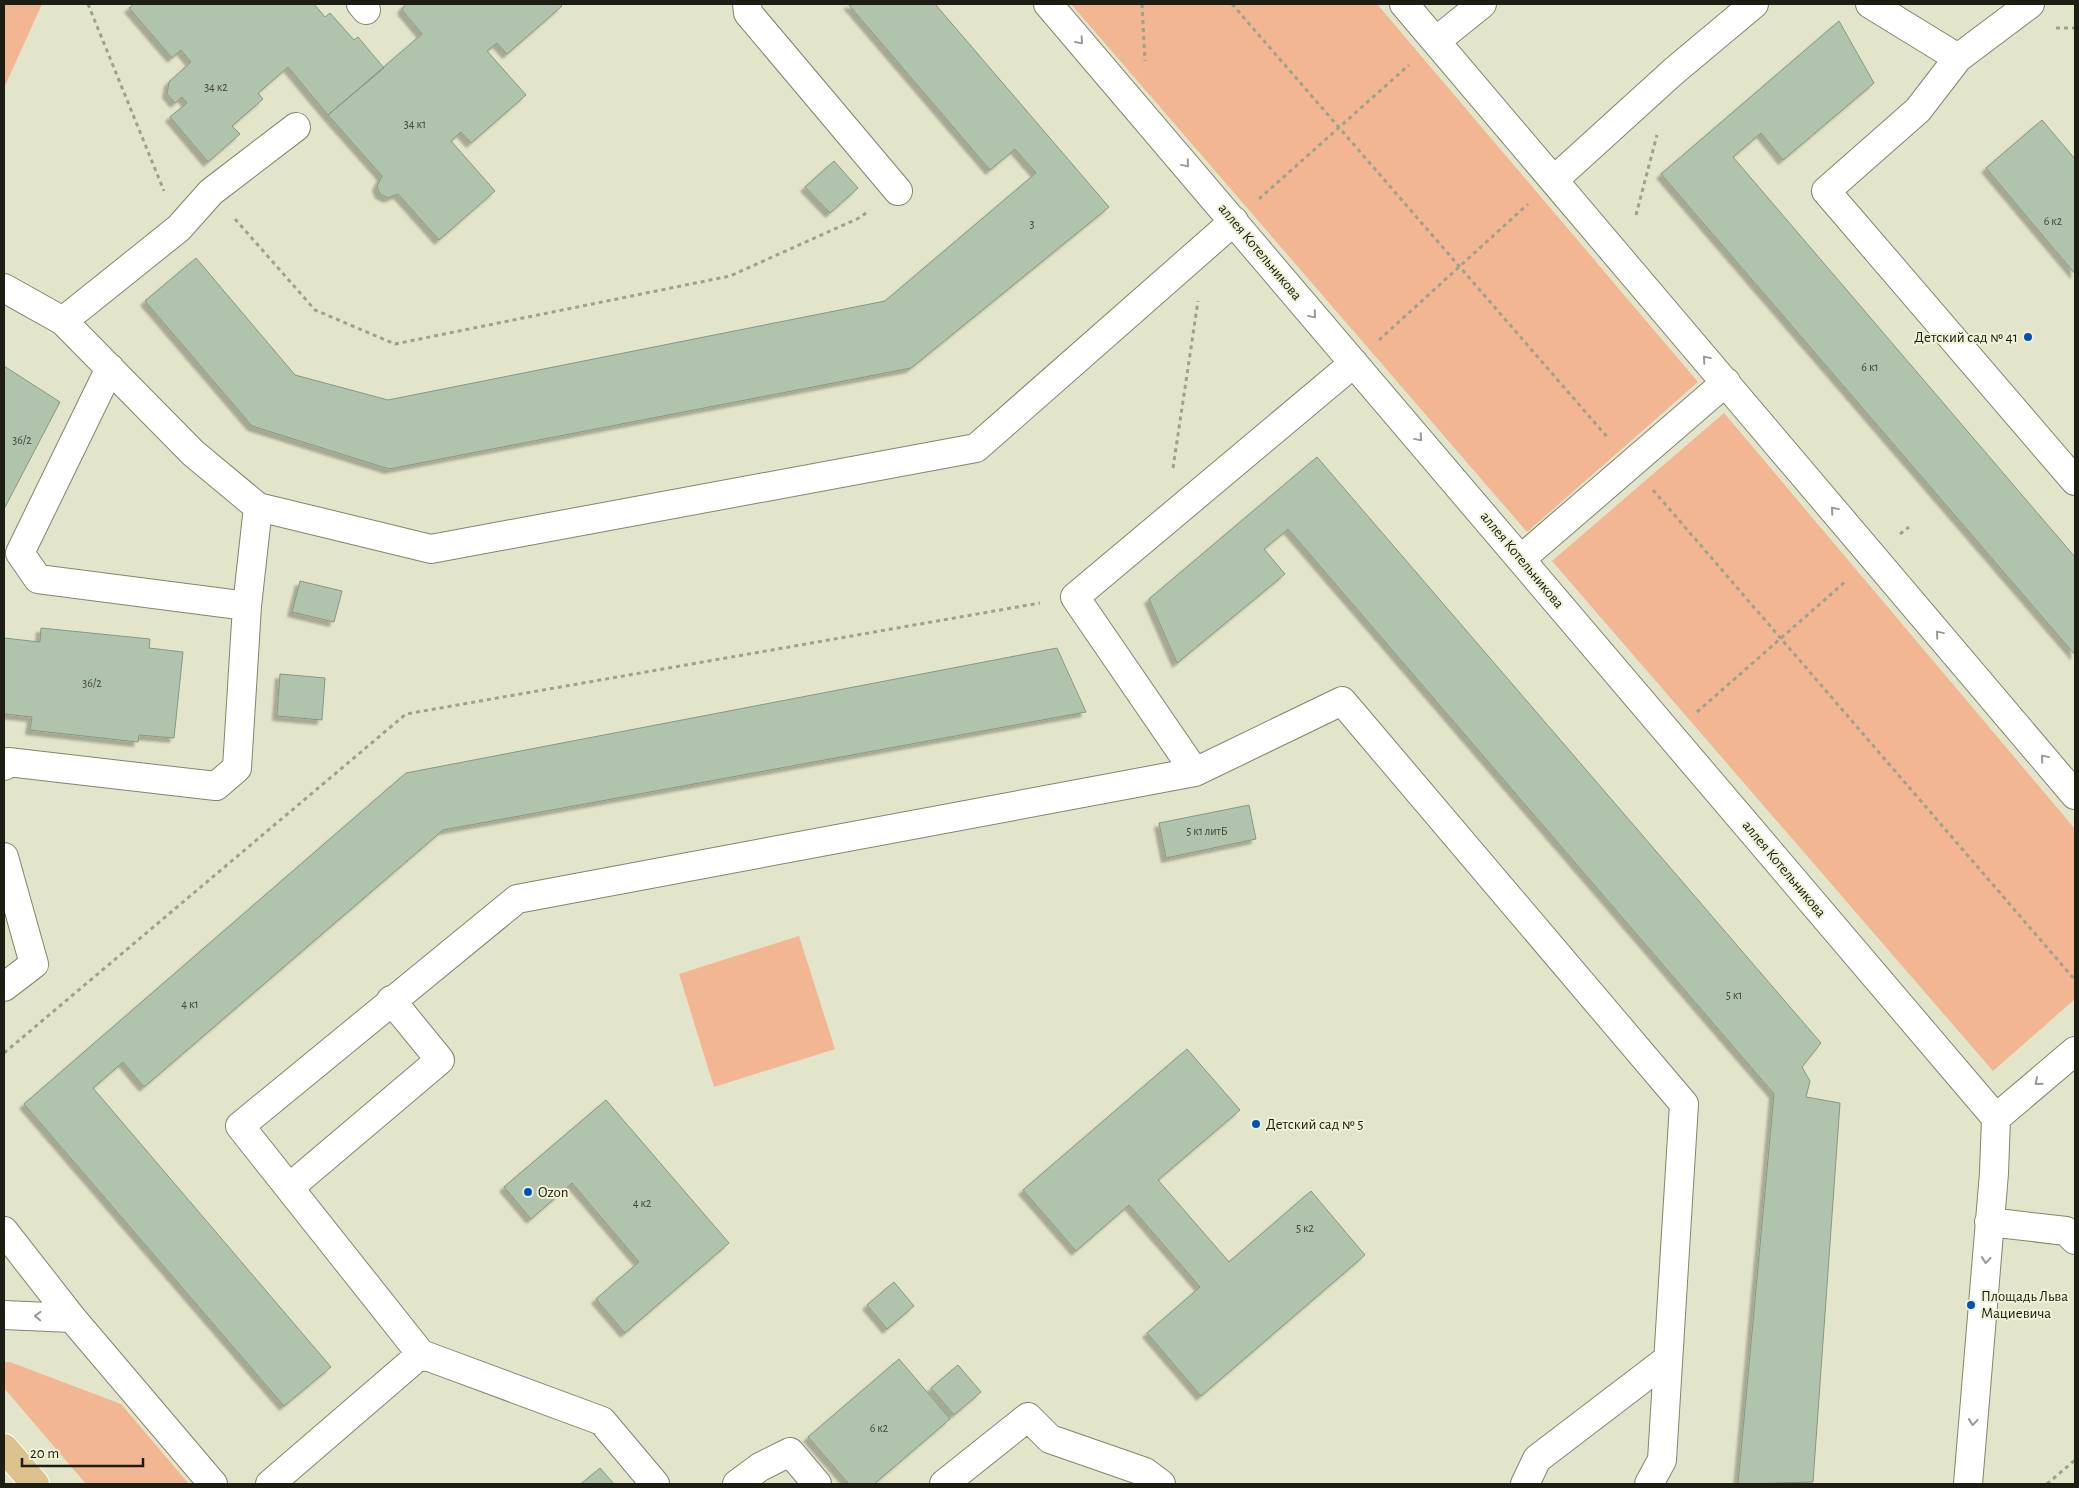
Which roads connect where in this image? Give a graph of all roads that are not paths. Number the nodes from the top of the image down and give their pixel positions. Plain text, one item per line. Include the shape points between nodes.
1 (747, 4) edge
2 (1048, 4) edge
3 (1404, 4) edge
4 (1482, 4) edge
5 (1754, 4) edge
6 (1870, 4) edge
7 (2015, 8) edge
8 (1436, 40) junction
9 (1958, 58) junction
10 (296, 127) dead end
11 (1554, 180) junction
12 (898, 191) road end
13 (1234, 221) junction
14 (4, 288) edge
15 (63, 321) junction
16 (1354, 363) junction
17 (110, 368) junction
18 (1726, 382) junction
19 (2075, 481) edge
20 (258, 507) junction
21 (1521, 559) junction
22 (247, 606) junction
23 (4, 766) edge
24 (1196, 772) junction
25 (2075, 795) edge
26 (4, 857) edge
27 (4, 987) edge
28 (391, 1000) junction
29 (2075, 1051) edge
30 (1996, 1118) junction
31 (290, 1187) junction
32 (1989, 1222) junction
33 (4, 1231) edge
34 (2075, 1240) edge
35 (4, 1315) edge
36 (72, 1318) junction
37 (421, 1354) junction
38 (1668, 1359) junction
39 (4, 1448) edge
40 (35, 1484) edge
41 (213, 1484) edge
42 (270, 1484) edge
43 (655, 1484) edge
44 (737, 1484) edge
45 (816, 1484) edge
46 (944, 1484) edge
47 (1161, 1484) edge
48 (1524, 1484) edge
49 (1649, 1484) edge
50 (1968, 1484) edge

1 - 12 street via 748,13
2 -> 13 street, аллея Котельникова
3 - 8 street
4 - 8 street
5 - 11 street via 1674,71
6 - 9 street
7 - 9 street
8 - 11 street
9 - 19 street via 1918,110 1826,191
10 - 15 street via 211,192 179,228
18 -> 11 street
13 -> 16 street, аллея Котельникова
13 - 20 street via 976,448 431,549
14 - 15 street
15 - 17 street
16 -> 21 street, аллея Котельникова
16 - 24 street via 1075,597
17 - 20 street via 193,453
17 - 22 street via 20,553 38,579
18 - 21 street
25 -> 18 street
20 - 22 street
21 - 30 street, аллея Котельникова
22 - 23 street via 237,768 216,786 8,762
24 - 28 street via 517,899
24 - 38 street via 1342,701 1684,1104
26 - 27 street via 34,964
28 - 31 street via 440,1060
28 - 31 street via 240,1126
29 -> 30 street
30 - 32 street
31 - 37 street
32 - 34 street via 2066,1231
32 -> 50 street
33 - 36 street
36 -> 35 street
36 - 41 street
37 - 42 street
37 - 43 street via 602,1421
38 - 48 street via 1537,1459
38 - 49 street via 1662,1460
39 - 40 main road
44 - 45 street via 760,1467 790,1452
46 - 47 street via 1028,1417 1050,1439 1146,1472

